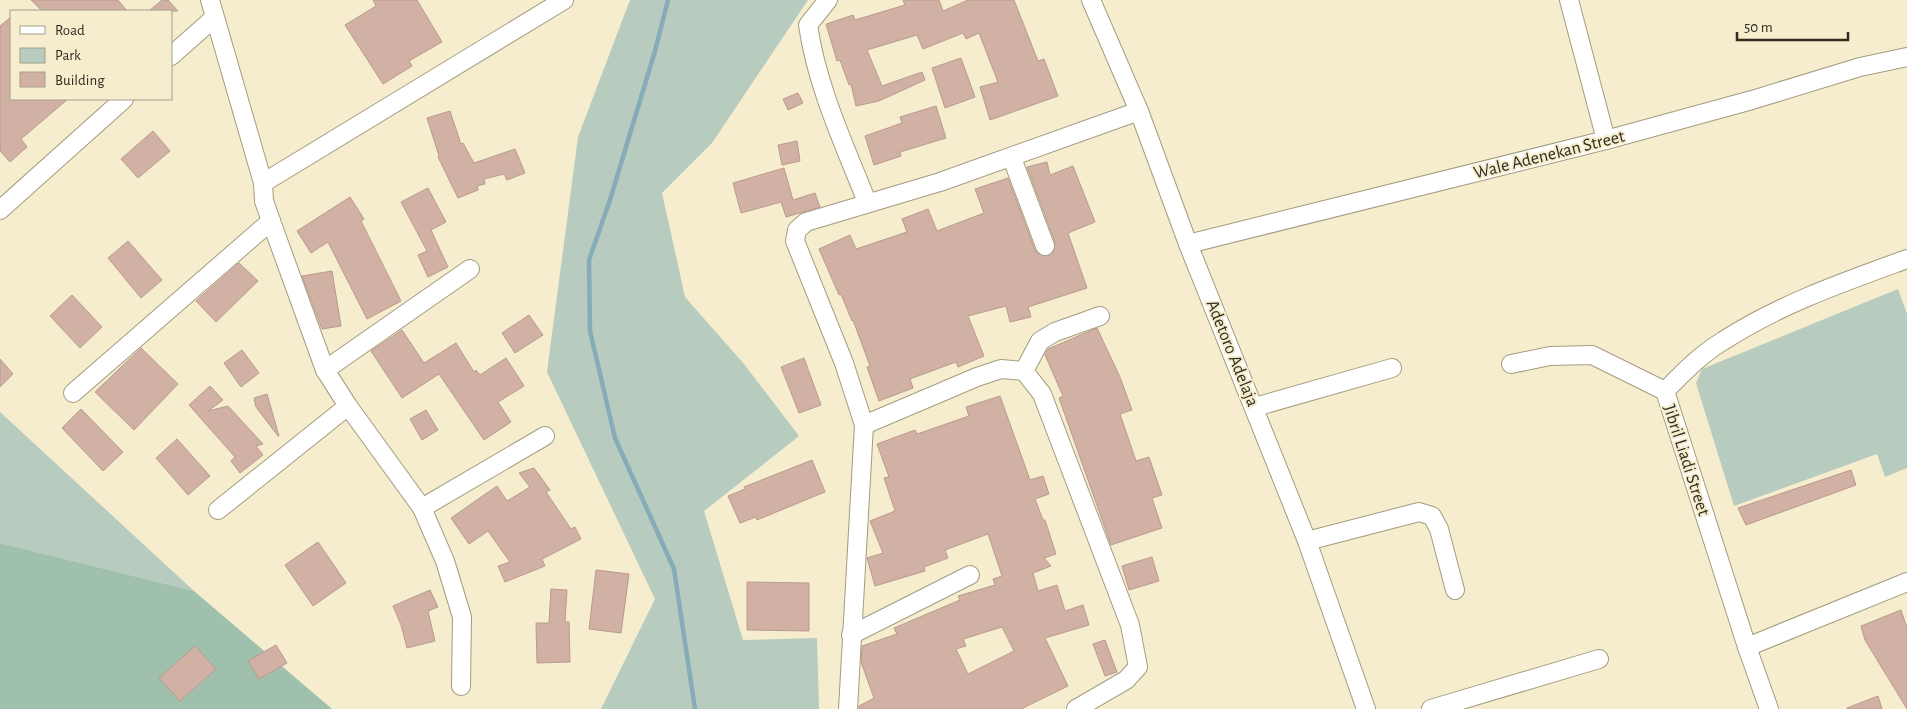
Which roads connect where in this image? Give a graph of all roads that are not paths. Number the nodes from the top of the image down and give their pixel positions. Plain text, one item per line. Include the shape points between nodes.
1 (210, 0) edge
2 (564, 0) edge
3 (828, 0) edge
4 (1092, 0) edge
5 (1569, 0) edge
6 (214, 18) junction
7 (172, 55) edge
8 (1907, 57) edge
9 (123, 100) edge
10 (1139, 111) junction
11 (1606, 140) junction
12 (1012, 158) junction
13 (263, 183) junction
14 (867, 202) junction
15 (0, 210) edge
16 (271, 221) junction
17 (1188, 244) junction
18 (1045, 246) dead end
19 (1907, 258) edge
20 (470, 269) dead end
21 (1100, 316) dead end
22 (1511, 364) dead end
23 (1392, 368) dead end
24 (325, 370) junction
25 (1024, 371) junction
26 (1665, 391) junction
27 (73, 393) dead end
28 (348, 406) junction
29 (1255, 407) junction
30 (864, 425) junction
31 (545, 436) dead end
32 (422, 508) junction
33 (218, 510) dead end
34 (1307, 541) junction
35 (970, 575) dead end
36 (1907, 582) edge
37 (1455, 590) dead end
38 (851, 636) junction
39 (1747, 647) junction
40 (1599, 659) dead end
41 (461, 686) dead end
42 (848, 709) edge
43 (1076, 709) edge
44 (1366, 709) edge
45 (1431, 709) edge
46 (1769, 709) edge

1 - 6 street
2 - 13 street
3 - 14 street via 808,25 812,54 821,86
4 - 10 street, Adetoro Adelaja
5 - 11 street
6 - 7 street
6 - 13 street
8 - 11 street, Wale Adenekan Street via 1860,67
9 - 15 street
10 - 12 street
10 - 17 street, Adetoro Adelaja
11 - 17 street, Wale Adenekan Street
12 - 14 street
12 - 18 street
13 - 16 street via 264,200
14 - 30 street via 806,222 797,230 795,241 844,363
16 - 24 street
16 - 27 street
17 - 29 street, Adetoro Adelaja
19 - 26 street, Jibril Liadi Street via 1770,314 1721,341
20 - 24 street
21 - 25 street via 1055,332 1040,341
22 - 26 street via 1550,356 1592,355
23 - 29 street
24 - 28 street
25 - 30 street via 1001,369
25 - 43 street via 1042,394 1135,646 1138,667 1126,680
26 - 39 street, Jibril Liadi Street
28 - 32 street
28 - 33 street
29 - 34 street, Adetoro Adelaja
30 - 38 street
31 - 32 street
32 - 41 street via 445,561 462,617
34 - 37 street via 1419,512 1432,516
34 - 44 street, Adetoro Adelaja
35 - 38 street
36 - 39 street
38 - 42 street
39 - 46 street, Jibril Liadi Street
40 - 45 street

